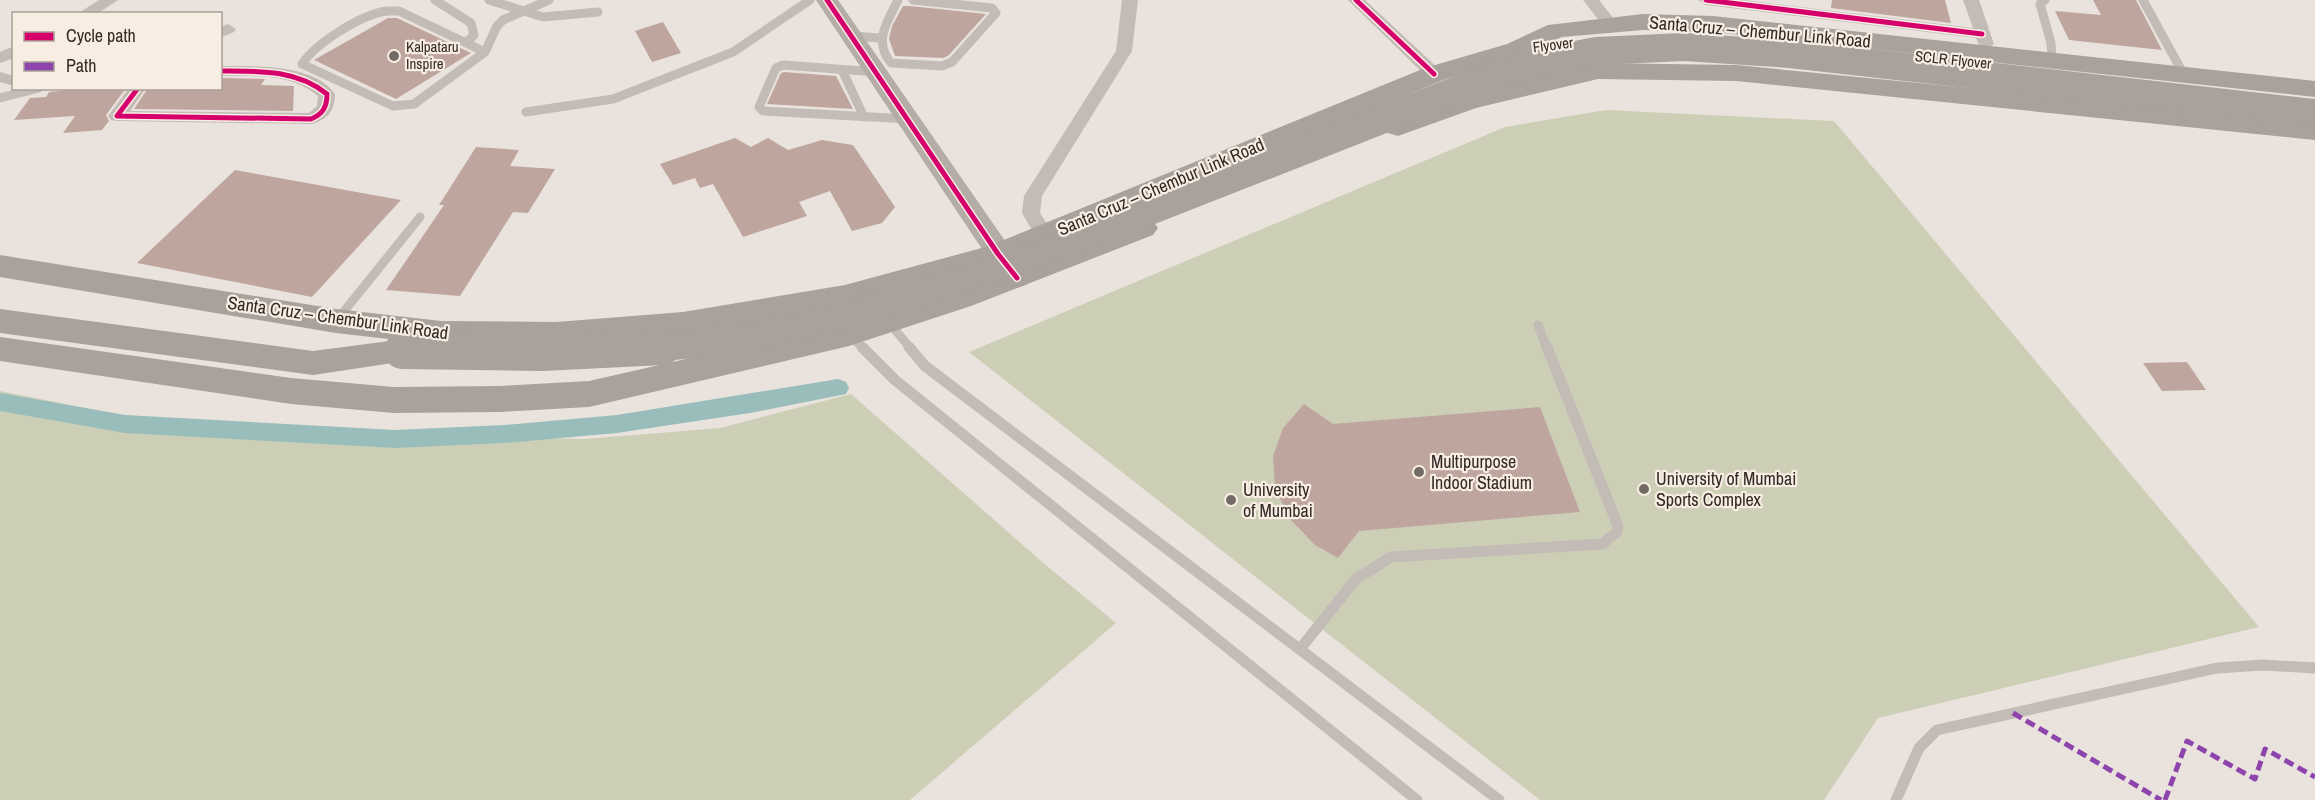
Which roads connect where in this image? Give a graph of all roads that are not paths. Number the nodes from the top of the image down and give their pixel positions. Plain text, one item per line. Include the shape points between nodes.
1 (110, 0) edge
2 (435, 0) edge
3 (489, 0) edge
4 (549, 0) edge
5 (810, 0) edge
6 (827, 0) edge
7 (897, 0) edge
8 (913, 0) edge
9 (1130, 0) edge
10 (1356, 0) edge
11 (1706, 0) edge
12 (1971, 0) edge
13 (2045, 0) edge
14 (2143, 0) edge
15 (1595, 1) edge
16 (89, 12) edge
17 (598, 12) dead end
18 (1600, 32) junction
19 (852, 36) junction
20 (879, 38) junction
21 (466, 43) junction
22 (1986, 43) junction
23 (485, 52) junction
24 (2052, 60) junction
25 (842, 70) junction
26 (222, 71) edge
27 (877, 72) junction
28 (1434, 74) junction
29 (2184, 75) junction
30 (2216, 78) junction
31 (2315, 89) edge
32 (31, 90) edge
33 (136, 90) edge
34 (0, 98) edge
35 (2315, 100) edge
36 (526, 112) dead end
37 (2315, 113) edge
38 (864, 117) junction
39 (909, 119) junction
40 (2241, 123) junction
41 (2315, 131) edge
42 (420, 217) dead end
43 (1045, 235) junction
44 (998, 254) junction
45 (0, 266) edge
46 (1017, 278) junction
47 (0, 289) edge
48 (844, 296) junction
49 (0, 321) edge
50 (336, 321) junction
51 (890, 322) junction
52 (1538, 325) dead end
53 (849, 334) junction
54 (0, 348) edge
55 (402, 351) junction
56 (1300, 649) junction
57 (2315, 668) edge
58 (1417, 800) edge
59 (1499, 800) edge
60 (1896, 800) edge

1 - 16 street
2 - 21 lane via 471,23 474,35
3 - 17 lane via 543,17
4 - 23 lane, bridge via 503,20
5 - 36 lane via 733,52 613,99
6 - 19 street
7 - 20 lane
8 - 20 lane via 992,8 996,14 952,62 942,66 891,63 884,56
9 - 43 street via 1124,51 1033,196 1031,213
10 - 28 street
11 - 22 street
12 - 22 street
13 - 24 lane via 2040,4
14 - 29 lane
15 - 18 street
18 - 22 highway, Santa Cruz – Chembur Link Road via 1642,22 1713,24
18 - 28 highway, Santa Cruz – Chembur Link Road via 1557,30 1516,49
18 - 35 highway, SCLR Flyover via 1786,41
19 - 20 lane
19 - 27 street
21 - 23 lane
21 - 23 lane via 399,11 380,12 311,51 302,64 393,106 401,106 414,104
22 - 24 highway, Santa Cruz – Chembur Link Road
24 - 29 highway, Santa Cruz – Chembur Link Road
25 - 27 lane
25 - 38 lane
25 - 38 lane via 783,65 776,68 759,107 763,111
26 - 33 street via 285,73 321,88 327,94 327,103 323,112 311,119 117,116
27 - 39 street
28 - 43 highway, Santa Cruz – Chembur Link Road
29 - 30 highway, Santa Cruz – Chembur Link Road
30 - 31 highway, Santa Cruz – Chembur Link Road
30 - 40 highway
32 - 34 lane
37 - 55 highway, bridge via 1790,54 1684,47 1596,51 1490,77 1088,236 990,273 892,303 791,328 666,347 542,353
38 - 39 lane
39 - 44 street
40 - 41 highway, Santa Cruz – Chembur Link Road
40 - 46 highway, Santa Cruz – Chembur Link Road via 1736,73 1598,71 1468,101
42 - 50 lane
43 - 44 highway, Santa Cruz – Chembur Link Road
44 - 46 street
44 - 48 highway, Santa Cruz – Chembur Link Road
45 - 50 highway, Santa Cruz – Chembur Link Road
46 - 51 highway, Santa Cruz – Chembur Link Road
47 - 55 highway
48 - 50 highway, Santa Cruz – Chembur Link Road via 683,324 556,334 441,333
48 - 51 lane
48 - 53 lane
49 - 55 highway via 313,363
51 - 53 highway, Santa Cruz – Chembur Link Road
51 - 56 lane via 925,366
52 - 56 lane via 1618,526 1617,532 1602,544 1391,557 1356,579
53 - 54 highway, Santa Cruz – Chembur Link Road via 589,394 500,399 394,400 291,392
53 - 58 lane via 895,380
56 - 59 lane
57 - 60 lane via 2263,664 2217,668 1937,730 1919,748

